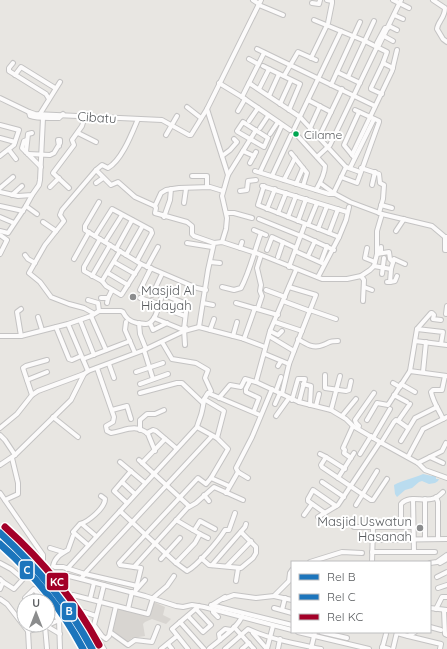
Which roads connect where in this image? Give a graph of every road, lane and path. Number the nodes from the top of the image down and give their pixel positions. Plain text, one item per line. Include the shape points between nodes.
1 (253, 0) edge
2 (320, 0) edge
3 (327, 0) edge
4 (393, 0) edge
5 (433, 0) edge
6 (401, 2) edge
7 (260, 3) edge
8 (312, 3) dead end
9 (409, 8) dead end
10 (283, 14) dead end
11 (394, 15) junction
12 (403, 19) dead end
13 (314, 20) dead end
14 (374, 21) dead end
15 (360, 22) dead end
16 (327, 25) junction
17 (389, 27) junction
18 (397, 30) dead end
19 (341, 31) junction
20 (354, 36) junction
21 (384, 36) junction
22 (365, 41) junction
23 (393, 41) dead end
24 (447, 42) edge
25 (377, 47) junction
26 (257, 49) dead end
27 (397, 50) dead end
28 (264, 52) junction
29 (249, 59) dead end
30 (13, 63) dead end
31 (383, 63) junction
32 (258, 64) junction
33 (290, 65) junction
34 (263, 66) dead end
35 (393, 68) junction
36 (269, 70) junction
37 (337, 72) junction
38 (15, 74) junction
39 (279, 74) junction
40 (284, 76) junction
41 (348, 77) junction
42 (318, 79) junction
43 (291, 80) junction
44 (60, 82) dead end
45 (220, 82) junction
46 (249, 83) junction
47 (360, 83) junction
48 (331, 85) junction
49 (54, 88) junction
50 (259, 89) junction
51 (342, 90) junction
52 (382, 94) junction
53 (354, 95) junction
54 (269, 96) junction
55 (48, 97) junction
56 (0, 98) edge
57 (244, 98) junction
58 (308, 100) junction
59 (280, 104) junction
60 (187, 106) dead end
61 (320, 106) junction
62 (376, 106) junction
63 (258, 108) junction
64 (207, 109) junction
65 (289, 110) junction
66 (238, 111) dead end
67 (29, 112) junction
68 (331, 112) junction
69 (40, 114) junction
70 (63, 114) junction
71 (85, 116) junction
72 (177, 116) dead end
73 (268, 116) junction
74 (300, 117) junction
75 (44, 118) junction
76 (201, 118) junction
77 (138, 119) junction
78 (372, 119) junction
79 (249, 121) dead end
80 (0, 124) edge
81 (172, 124) junction
82 (280, 124) junction
83 (310, 128) junction
84 (258, 129) junction
85 (292, 132) junction
86 (32, 133) dead end
87 (78, 133) junction
88 (166, 134) dead end
89 (270, 137) junction
90 (318, 137) junction
91 (0, 138) edge
92 (234, 139) dead end
93 (250, 140) junction
94 (15, 142) junction
95 (96, 142) dead end
96 (59, 146) dead end
97 (328, 147) junction
98 (9, 150) junction
99 (243, 151) junction
100 (27, 153) junction
101 (291, 153) dead end
102 (0, 156) edge
103 (41, 156) junction
104 (222, 156) junction
105 (354, 156) junction
106 (316, 157) junction
107 (295, 158) junction
108 (16, 160) dead end
109 (250, 163) dead end
110 (41, 167) junction
111 (348, 167) junction
112 (303, 168) junction
113 (96, 170) junction
114 (361, 170) junction
115 (375, 172) junction
116 (192, 176) dead end
117 (228, 176) junction
118 (272, 176) junction
119 (13, 177) dead end
120 (341, 177) junction
121 (59, 178) junction
122 (103, 178) junction
123 (256, 180) dead end
124 (284, 180) junction
125 (96, 183) dead end
126 (320, 183) junction
127 (296, 184) junction
128 (372, 185) dead end
129 (22, 186) dead end
130 (303, 186) junction
131 (50, 187) dead end
132 (207, 187) junction
133 (0, 188) edge
134 (69, 188) dead end
135 (186, 189) junction
136 (171, 190) junction
137 (275, 190) junction
138 (316, 190) junction
139 (223, 191) junction
140 (0, 192) edge
141 (240, 192) dead end
142 (286, 193) junction
143 (334, 193) junction
144 (12, 195) junction
145 (32, 196) junction
146 (296, 196) junction
147 (306, 199) junction
148 (99, 202) dead end
149 (184, 203) dead end
150 (317, 203) junction
151 (381, 205) junction
152 (0, 206) edge
153 (26, 206) junction
154 (155, 206) junction
155 (327, 206) junction
156 (392, 208) dead end
157 (267, 209) junction
158 (338, 209) junction
159 (23, 211) junction
160 (226, 213) junction
161 (278, 213) junction
162 (380, 213) junction
163 (37, 214) dead end
164 (122, 215) junction
165 (0, 216) edge
166 (164, 217) junction
167 (288, 217) junction
168 (252, 218) dead end
169 (258, 219) dead end
170 (404, 219) junction
171 (132, 220) junction
172 (298, 221) junction
173 (43, 222) dead end
174 (14, 223) junction
175 (307, 224) junction
176 (142, 227) junction
177 (318, 229) junction
178 (254, 230) dead end
179 (0, 231) edge
180 (56, 231) junction
181 (396, 231) dead end
182 (89, 232) junction
183 (260, 233) junction
184 (329, 233) junction
185 (0, 235) edge
186 (266, 235) dead end
187 (95, 236) junction
188 (301, 236) junction
189 (339, 237) junction
190 (446, 237) edge
191 (100, 239) junction
192 (315, 241) junction
193 (222, 242) junction
194 (242, 242) dead end
195 (283, 242) junction
196 (187, 243) dead end
197 (108, 244) junction
198 (213, 245) junction
199 (327, 246) junction
200 (381, 247) dead end
201 (158, 248) dead end
202 (240, 248) junction
203 (367, 248) dead end
204 (116, 249) junction
205 (296, 249) junction
206 (267, 250) dead end
207 (334, 250) junction
208 (447, 250) edge
209 (120, 251) junction
210 (254, 252) junction
211 (379, 253) junction
212 (0, 254) edge
213 (25, 255) dead end
214 (126, 255) junction
215 (261, 255) junction
216 (308, 256) junction
217 (278, 257) dead end
218 (384, 258) dead end
219 (74, 259) dead end
220 (136, 261) junction
221 (114, 262) junction
222 (210, 262) junction
223 (220, 262) dead end
224 (393, 262) junction
225 (35, 263) junction
226 (323, 263) junction
227 (141, 264) junction
228 (374, 264) junction
229 (405, 264) dead end
230 (289, 267) junction
231 (383, 267) junction
232 (149, 268) junction
233 (391, 269) junction
234 (296, 270) junction
235 (108, 273) junction
236 (135, 274) junction
237 (162, 274) junction
238 (382, 274) dead end
239 (92, 276) junction
240 (361, 276) junction
241 (397, 276) dead end
242 (318, 277) junction
243 (102, 282) junction
244 (128, 285) junction
245 (289, 286) junction
246 (222, 287) dead end
247 (364, 287) junction
248 (204, 289) junction
249 (112, 290) junction
250 (140, 290) dead end
251 (266, 290) dead end
252 (372, 290) dead end
253 (152, 295) dead end
254 (101, 298) dead end
255 (140, 298) dead end
256 (203, 298) dead end
257 (284, 299) junction
258 (88, 300) dead end
259 (364, 301) dead end
260 (236, 303) dead end
261 (203, 304) junction
262 (158, 305) junction
263 (212, 305) dead end
264 (447, 306) edge
265 (256, 308) junction
266 (21, 309) dead end
267 (310, 310) junction
268 (99, 311) junction
269 (92, 314) junction
270 (446, 314) dead end
271 (278, 315) junction
272 (185, 316) junction
273 (38, 317) dead end
274 (154, 318) junction
275 (214, 319) dead end
276 (336, 319) dead end
277 (80, 320) junction
278 (441, 320) dead end
279 (126, 322) dead end
280 (237, 322) dead end
281 (275, 322) junction
282 (139, 323) junction
283 (150, 323) junction
284 (68, 324) junction
285 (168, 324) junction
286 (56, 326) junction
287 (199, 327) junction
288 (417, 329) junction
289 (42, 330) junction
290 (184, 330) junction
291 (210, 330) junction
292 (270, 331) junction
293 (282, 331) dead end
294 (302, 331) junction
295 (0, 336) edge
296 (21, 336) junction
297 (233, 336) junction
298 (269, 336) junction
299 (244, 339) junction
300 (298, 339) junction
301 (130, 341) junction
302 (338, 341) dead end
303 (415, 341) junction
304 (162, 342) junction
305 (426, 342) junction
306 (441, 344) junction
307 (185, 345) dead end
308 (447, 345) edge
309 (265, 347) junction
310 (145, 349) junction
311 (106, 350) junction
312 (294, 351) junction
313 (135, 353) junction
314 (265, 354) junction
315 (94, 355) junction
316 (82, 357) junction
317 (46, 360) dead end
318 (280, 361) junction
319 (163, 363) dead end
320 (109, 364) junction
321 (289, 364) junction
322 (278, 366) dead end
323 (149, 367) junction
324 (97, 368) junction
325 (410, 371) junction
326 (47, 372) dead end
327 (86, 372) junction
328 (136, 372) dead end
329 (423, 372) junction
330 (168, 374) dead end
331 (281, 376) dead end
332 (326, 376) dead end
333 (340, 376) dead end
334 (446, 376) edge
335 (114, 378) dead end
336 (153, 379) junction
337 (27, 380) junction
338 (250, 381) junction
339 (351, 381) dead end
340 (256, 382) junction
341 (393, 383) dead end
342 (140, 384) dead end
343 (303, 384) junction
344 (400, 386) junction
345 (337, 389) junction
346 (278, 392) junction
347 (415, 392) dead end
348 (140, 393) dead end
349 (208, 393) junction
350 (374, 393) dead end
351 (319, 394) dead end
352 (32, 395) junction
353 (394, 395) junction
354 (219, 398) junction
355 (291, 399) junction
356 (356, 399) dead end
357 (204, 401) junction
358 (299, 402) junction
359 (275, 404) dead end
360 (310, 405) junction
361 (316, 406) junction
362 (437, 407) junction
363 (390, 409) dead end
364 (112, 410) junction
365 (164, 410) dead end
366 (331, 410) junction
367 (254, 411) dead end
368 (260, 415) junction
369 (276, 416) dead end
370 (342, 416) junction
371 (53, 417) junction
372 (445, 418) edge
373 (131, 419) dead end
374 (368, 420) dead end
375 (398, 420) junction
376 (196, 427) junction
377 (355, 427) junction
378 (0, 428) edge
379 (408, 428) junction
380 (140, 430) junction
381 (147, 433) junction
382 (0, 435) edge
383 (212, 436) junction
384 (78, 437) dead end
385 (372, 437) junction
386 (217, 438) junction
387 (165, 439) junction
388 (401, 441) dead end
389 (445, 442) edge
390 (380, 443) junction
391 (176, 448) junction
392 (154, 451) junction
393 (442, 451) junction
394 (320, 454) dead end
395 (360, 454) dead end
396 (447, 454) edge
397 (13, 457) junction
398 (326, 457) junction
399 (408, 457) junction
400 (430, 457) junction
401 (120, 462) dead end
402 (418, 463) junction
403 (443, 463) dead end
404 (0, 465) edge
405 (345, 469) junction
406 (131, 471) junction
407 (378, 471) dead end
408 (238, 472) junction
409 (155, 474) junction
410 (212, 478) junction
411 (248, 478) dead end
412 (338, 478) junction
413 (447, 478) edge
414 (387, 479) dead end
415 (122, 482) junction
416 (322, 482) dead end
417 (145, 484) junction
418 (167, 485) junction
419 (229, 486) junction
420 (351, 487) junction
421 (443, 492) dead end
422 (0, 493) edge
423 (226, 493) junction
424 (135, 494) junction
425 (362, 494) junction
426 (204, 495) junction
427 (101, 496) dead end
428 (180, 497) junction
429 (344, 497) junction
430 (436, 497) junction
431 (413, 499) junction
432 (425, 499) junction
433 (5, 500) junction
434 (243, 500) dead end
435 (210, 501) dead end
436 (127, 503) junction
437 (312, 504) junction
438 (356, 505) dead end
439 (336, 506) junction
440 (189, 507) junction
441 (120, 511) junction
442 (235, 513) dead end
443 (325, 514) junction
444 (304, 515) dead end
445 (318, 517) dead end
446 (401, 518) dead end
447 (176, 520) junction
448 (133, 523) junction
449 (82, 524) junction
450 (246, 524) dead end
451 (354, 527) dead end
452 (414, 527) junction
453 (373, 528) junction
454 (215, 529) dead end
455 (193, 530) junction
456 (241, 532) junction
457 (200, 534) junction
458 (146, 535) junction
459 (73, 536) dead end
460 (96, 536) junction
461 (180, 538) dead end
462 (208, 538) dead end
463 (425, 539) junction
464 (438, 539) junction
465 (447, 539) edge
466 (373, 540) junction
467 (414, 540) junction
468 (251, 541) junction
469 (156, 544) junction
470 (88, 545) junction
471 (50, 548) dead end
472 (63, 552) junction
473 (372, 552) junction
474 (414, 552) junction
475 (435, 552) dead end
476 (166, 553) junction
477 (362, 553) dead end
478 (447, 555) edge
479 (201, 558) junction
480 (161, 559) dead end
481 (447, 559) edge
482 (316, 561) edge
483 (372, 561) edge
484 (176, 562) junction
485 (0, 563) edge
486 (440, 563) dead end
487 (431, 564) edge
488 (212, 566) junction
489 (227, 566) junction
490 (134, 567) junction
491 (67, 569) junction
492 (238, 569) junction
493 (447, 572) edge
494 (85, 574) junction
495 (69, 576) dead end
496 (174, 576) dead end
497 (437, 577) dead end
498 (81, 579) junction
499 (144, 580) dead end
500 (1, 581) edge
501 (236, 581) dead end
502 (291, 581) edge
503 (94, 583) junction
504 (104, 585) junction
505 (447, 585) edge
506 (438, 588) dead end
507 (0, 589) edge
508 (135, 590) junction
509 (234, 592) dead end
510 (30, 593) edge
511 (37, 593) edge
512 (73, 595) dead end
513 (274, 596) junction
514 (447, 597) edge
515 (153, 598) junction
516 (285, 598) junction
517 (0, 599) edge
518 (90, 599) junction
519 (223, 599) junction
520 (291, 600) edge
521 (100, 602) junction
522 (116, 606) junction
523 (200, 607) junction
524 (212, 607) junction
525 (274, 608) dead end
526 (431, 608) edge
527 (128, 609) junction
528 (436, 609) junction
529 (282, 610) junction
530 (445, 610) edge
531 (84, 612) dead end
532 (291, 613) edge
533 (239, 614) junction
534 (16, 616) edge
535 (56, 616) edge
536 (96, 616) junction
537 (188, 616) junction
538 (218, 617) dead end
539 (59, 620) junction
540 (56, 621) edge
541 (180, 622) junction
542 (291, 625) edge
543 (273, 626) junction
544 (431, 627) edge
545 (158, 628) dead end
546 (232, 628) junction
547 (291, 630) edge
548 (441, 630) dead end
549 (56, 631) edge
550 (110, 632) junction
551 (252, 632) junction
552 (28, 633) edge
553 (46, 633) edge
554 (325, 633) edge
555 (397, 633) edge
556 (413, 633) edge
557 (418, 633) edge
558 (60, 634) junction
559 (315, 634) edge
560 (386, 634) dead end
561 (241, 635) junction
562 (447, 635) edge
563 (177, 636) junction
564 (408, 636) junction
565 (100, 637) junction
566 (270, 637) junction
567 (346, 638) dead end
568 (280, 639) junction
569 (417, 639) junction
570 (249, 643) junction
571 (168, 644) junction
572 (355, 647) edge
573 (311, 648) edge
574 (382, 648) edge
575 (29, 649) edge
576 (47, 649) edge
577 (60, 649) edge
578 (104, 649) edge
579 (162, 649) edge
580 (172, 649) edge
581 (188, 649) edge
582 (204, 649) edge
583 (209, 649) edge
584 (226, 649) edge
585 (242, 649) edge
586 (254, 649) edge
587 (267, 649) edge
588 (278, 649) edge
589 (322, 649) edge
590 (369, 649) edge
591 (389, 649) edge
592 (393, 649) edge
593 (440, 649) edge

1 - 7 street
2 - 8 street via 319,4
3 - 16 street via 332,1
4 - 6 street
5 - 24 street via 445,8 444,17 437,29
6 - 9 street
6 - 11 street
7 - 10 street
7 - 45 street
11 - 12 street
11 - 17 street
13 - 16 street
14 - 22 street
15 - 20 street
16 - 19 street
16 - 33 street via 314,59 298,52
17 - 18 street
17 - 21 street
17 - 25 street via 385,28
19 - 20 street
19 - 42 street
20 - 22 street
20 - 37 street
21 - 23 street
21 - 25 street
22 - 25 street
22 - 41 street
25 - 31 street via 387,52
25 - 47 street
26 - 28 street
27 - 35 street
28 - 32 street
28 - 33 street
29 - 32 street
30 - 38 street via 9,70
31 - 35 street
31 - 52 street via 371,88
32 - 46 street
33 - 40 street
33 - 42 street
34 - 36 street
35 - 52 street
36 - 39 street
36 - 50 street
37 - 41 street
37 - 48 street
38 - 49 street via 21,67
38 - 55 street
39 - 40 street
39 - 54 street
40 - 43 street
41 - 47 street
42 - 48 street
42 - 58 street
43 - 59 street
43 - 65 street via 301,85
44 - 49 street
45 - 57 street
45 - 64 street
46 - 50 street
46 - 57 street
47 - 53 street
48 - 51 street
49 - 55 street
50 - 54 street
51 - 53 street
51 - 68 street
52 - 62 street
53 - 62 street
53 - 97 street
54 - 59 street
55 - 69 street
56 - 67 street, Cibatu
57 - 63 street
57 - 66 street
58 - 61 street
58 - 74 street
59 - 65 street
60 - 76 street
61 - 68 street
61 - 83 street
62 - 78 street
63 - 73 street
63 - 79 street
64 - 76 street
64 - 104 street
65 - 74 street
67 - 69 street, Cibatu
67 - 75 street via 31,116
68 - 90 street
69 - 70 street, Cibatu
70 - 71 street, Cibatu
70 - 75 street via 59,118
71 - 77 street, Cibatu
71 - 87 street
72 - 81 street
73 - 82 street
73 - 84 street
74 - 83 street
74 - 85 street
75 - 103 street
76 - 81 street, Cibatu via 192,134 188,135
77 - 81 street, Cibatu via 162,120
77 - 113 street via 128,142 113,164 108,168 102,165
78 - 105 street
78 - 105 street via 357,111 344,145
78 - 114 street via 379,122
80 - 94 street via 19,130
81 - 88 street
82 - 85 street
82 - 89 street
82 - 118 street via 257,172
83 - 90 street
84 - 89 street
84 - 93 street
84 - 93 street via 243,122 237,132
85 - 106 street
85 - 118 street
86 - 100 street via 28,133
87 - 95 street
87 - 121 street via 72,140 74,145 54,172
89 - 93 street via 263,148
90 - 97 street
91 - 94 street
92 - 104 street via 237,142 234,147
93 - 99 street
94 - 98 street
96 - 103 street via 52,154
97 - 106 street
97 - 111 street
98 - 102 street
98 - 108 street
99 - 109 street via 255,154
99 - 117 street
100 - 103 street
100 - 110 street
101 - 107 street
103 - 110 street
104 - 117 street
105 - 111 street
106 - 126 street via 325,168
107 - 112 street
107 - 124 street
110 - 145 street via 40,183
111 - 114 street
111 - 120 street
112 - 127 street
112 - 130 street via 307,174
113 - 122 street
113 - 180 street via 62,210 60,215 64,222
114 - 115 street
114 - 120 street via 356,183
115 - 128 street
115 - 151 street via 380,175 380,183 384,186
116 - 132 street via 207,176
117 - 139 street
118 - 124 street
119 - 133 street
120 - 143 street
121 - 131 street
121 - 134 street
122 - 125 street
122 - 154 street via 112,185 119,182 135,197
123 - 141 street via 248,181 247,190
124 - 127 street
126 - 138 street
126 - 143 street
127 - 130 street
129 - 144 street
130 - 138 street
132 - 135 street
132 - 139 street
135 - 136 street
135 - 149 street
136 - 154 street via 160,193
136 - 166 street
137 - 142 street
137 - 157 street
137 - 157 street via 263,186 258,205
138 - 143 street
139 - 160 street
140 - 144 street
142 - 146 street
142 - 161 street
143 - 162 street
144 - 145 street
145 - 153 street
146 - 147 street
146 - 167 street
147 - 150 street
147 - 172 street
148 - 182 street via 85,226 85,230
150 - 155 street
150 - 175 street
151 - 156 street
151 - 162 street
152 - 159 street
153 - 159 street
153 - 163 street
154 - 166 street via 155,213
155 - 158 street
155 - 177 street
157 - 161 street
158 - 184 street
158 - 189 street via 348,210
159 - 174 street
160 - 168 street
160 - 193 street via 226,228
161 - 167 street
162 - 170 street
162 - 211 street via 377,233
164 - 171 street
164 - 187 street via 111,210
164 - 197 street
165 - 174 street
166 - 198 street via 187,222 192,226 194,236
167 - 172 street
169 - 188 street
170 - 181 street
170 - 190 street via 432,226
171 - 176 street
171 - 204 street
172 - 175 street
173 - 180 street
174 - 179 street via 7,234
175 - 177 street
175 - 188 street
176 - 214 street
176 - 220 street via 152,233
177 - 184 street
178 - 183 street
180 - 225 street
182 - 187 street
182 - 219 street
183 - 186 street
183 - 210 street
184 - 189 street
185 - 212 street via 7,240
187 - 191 street
188 - 192 street
188 - 205 street
189 - 207 street
190 - 208 street via 444,248
191 - 197 street
191 - 239 street via 83,268
192 - 199 street
192 - 216 street
193 - 198 street
193 - 202 street
194 - 202 street
195 - 205 street
195 - 206 street via 272,238
195 - 217 street
196 - 198 street
197 - 204 street
197 - 239 street
198 - 222 street
199 - 207 street
199 - 226 street
200 - 211 street
201 - 232 street
202 - 210 street
203 - 228 street via 365,258
204 - 209 street
205 - 216 street
205 - 230 street
207 - 226 street
209 - 214 street
209 - 221 street
210 - 215 street
210 - 246 street via 250,269 241,288 234,290
211 - 224 street via 390,253
211 - 228 street
213 - 225 street
214 - 220 street
215 - 230 street
215 - 265 street via 257,268 262,296
216 - 226 street
218 - 231 street
220 - 227 street
221 - 235 street
221 - 236 street
222 - 223 street
222 - 248 street
224 - 229 street via 395,259
224 - 233 street
225 - 269 street via 29,273 40,282 51,297 84,308
226 - 242 street
227 - 232 street
227 - 236 street
228 - 231 street
228 - 240 street
230 - 234 street
231 - 233 street
231 - 238 street
232 - 237 street
232 - 250 street
233 - 241 street via 389,282 395,281
234 - 242 street
234 - 245 street
235 - 243 street
235 - 244 street
236 - 244 street
237 - 248 street
237 - 253 street
239 - 243 street
240 - 242 street via 339,280 324,280
240 - 247 street
243 - 249 street
244 - 249 street via 121,295
245 - 257 street
245 - 267 street via 316,296
247 - 252 street
247 - 259 street
248 - 261 street
249 - 254 street via 108,301
251 - 257 street
255 - 262 street
256 - 290 street via 198,324
257 - 267 street
257 - 271 street
258 - 268 street via 98,303
260 - 265 street
261 - 263 street
261 - 287 street
262 - 272 street
262 - 272 street via 163,295 186,303
262 - 274 street
264 - 270 street
265 - 271 street
265 - 299 street
266 - 296 street via 17,312
267 - 276 street
267 - 294 street
268 - 269 street
268 - 282 street via 121,311 127,319
269 - 277 street
269 - 311 street
271 - 281 street
272 - 290 street
273 - 289 street
274 - 283 street
274 - 285 street
275 - 291 street
277 - 284 street
277 - 315 street
278 - 288 street via 433,319 432,313
279 - 301 street via 125,330
280 - 297 street
281 - 292 street
281 - 294 street
282 - 283 street
282 - 310 street
283 - 285 street via 153,330
284 - 286 street
284 - 316 street
285 - 290 street
286 - 289 street
286 - 316 street via 69,359
287 - 290 street
287 - 291 street
288 - 303 street
288 - 306 street via 443,332
289 - 296 street
290 - 304 street
290 - 307 street
291 - 297 street
292 - 293 street via 278,335
292 - 298 street
294 - 300 street
295 - 296 street
297 - 299 street
298 - 309 street
298 - 312 street
299 - 309 street
300 - 302 street via 314,347 329,341
300 - 312 street
301 - 311 street
301 - 313 street
303 - 305 street
303 - 325 street
304 - 310 street
304 - 349 street via 172,359 196,363 208,370 205,378 211,390
305 - 306 street
305 - 329 street
306 - 308 street
309 - 314 street
310 - 313 street
310 - 323 street
311 - 315 street
312 - 321 street
313 - 320 street
314 - 318 street
314 - 340 street
315 - 316 street
316 - 327 street
317 - 337 street via 23,368
318 - 321 street
318 - 322 street
319 - 323 street
320 - 324 street
320 - 335 street
321 - 346 street
323 - 328 street
323 - 336 street
324 - 327 street
324 - 364 street
325 - 329 street
325 - 344 street
326 - 337 street
327 - 352 street via 43,388
327 - 371 street via 74,397
329 - 334 street
330 - 336 street
331 - 346 street
332 - 345 street via 325,388
333 - 345 street
334 - 362 street via 442,390 431,392 433,404
336 - 342 street
337 - 352 street
338 - 340 street
338 - 354 street via 245,379 241,386 228,385
338 - 367 street via 246,392 259,398
339 - 345 street via 348,390
340 - 346 street
341 - 344 street
343 - 355 street via 305,379 298,379
343 - 358 street
343 - 360 street via 311,386
344 - 347 street
344 - 353 street
345 - 366 street
346 - 355 street
346 - 359 street
346 - 368 street
348 - 357 street via 182,383
349 - 354 street
349 - 357 street
350 - 377 street via 355,420 359,426
351 - 361 street
352 - 378 street via 17,414
353 - 374 street via 387,406 377,402
353 - 375 street via 409,403
354 - 368 street
355 - 358 street
355 - 369 street
356 - 370 street
357 - 376 street
357 - 386 street via 224,411
358 - 360 street
360 - 361 street
361 - 366 street
362 - 372 street
362 - 379 street via 415,418
363 - 385 street
364 - 373 street via 127,406
364 - 380 street via 114,420 106,426 107,431 111,433 127,429
365 - 380 street via 147,414 140,420
366 - 370 street
368 - 408 street via 236,468
370 - 377 street
371 - 384 street
371 - 397 street
372 - 399 street via 424,429
375 - 379 street
375 - 390 street
376 - 383 street
376 - 391 street
377 - 385 street
377 - 405 street via 343,448 344,453 353,456
379 - 388 street
380 - 381 street
381 - 387 street via 153,430
381 - 392 street
382 - 397 street
383 - 386 street
383 - 418 street
385 - 390 street
385 - 395 street
386 - 410 street via 228,450
387 - 391 street
387 - 392 street
389 - 393 street
390 - 399 street
390 - 420 street
391 - 409 street
392 - 409 street via 141,462
393 - 396 street
393 - 400 street
394 - 398 street
397 - 404 street
397 - 433 street via 18,494
398 - 405 street
398 - 412 street via 321,466
399 - 402 street
400 - 402 street
400 - 403 street
401 - 406 street
402 - 413 street via 425,470
405 - 412 street
406 - 415 street
406 - 417 street
407 - 425 street
408 - 411 street
408 - 419 street
409 - 417 street
409 - 418 street
410 - 419 street
410 - 428 street via 206,484 197,478
412 - 420 street
414 - 425 street via 373,500
415 - 424 street
415 - 436 street via 114,491
416 - 429 street
417 - 424 street
418 - 428 street
418 - 448 street
419 - 423 street
420 - 425 street
420 - 429 street
421 - 430 street
422 - 433 street
423 - 426 street via 214,487
423 - 434 street
424 - 436 street
425 - 438 street
426 - 435 street
426 - 440 street
427 - 449 street via 105,500 104,503 94,516
428 - 440 street
428 - 458 street
429 - 439 street
430 - 432 street
430 - 464 street
431 - 432 street
431 - 446 street via 401,503
431 - 452 street
432 - 463 street
433 - 565 street via 43,555 43,566 78,617
436 - 441 street
437 - 439 street via 308,499 313,490
437 - 443 street
437 - 444 street
439 - 443 street
440 - 447 street
441 - 448 street
441 - 460 street
442 - 479 street via 229,530 225,530
443 - 445 street
447 - 455 street
447 - 469 street
448 - 458 street
448 - 494 street
449 - 460 street
449 - 470 street via 73,532
450 - 456 street
451 - 453 street
452 - 453 street
452 - 467 street
453 - 466 street
454 - 455 street via 200,521
455 - 457 street
456 - 468 street
456 - 488 street
457 - 462 street
457 - 484 street
458 - 469 street
458 - 490 street via 119,563
459 - 472 street via 68,550
460 - 470 street
461 - 476 street
463 - 464 street
463 - 467 street
464 - 465 street
466 - 467 street
466 - 473 street
467 - 474 street
468 - 489 street
468 - 492 street via 256,546 256,553 244,567
469 - 476 street
469 - 490 street
470 - 491 street
471 - 472 street
472 - 491 street via 53,566
473 - 474 street
473 - 483 street
474 - 475 street
476 - 480 street
476 - 484 street
477 - 482 street via 342,552
478 - 487 street
479 - 484 street via 187,571
479 - 488 street
481 - 486 street
485 - 500 street via 23,579 14,589
488 - 489 street
489 - 492 street
490 - 508 street via 142,569
491 - 494 street
492 - 501 street
493 - 497 street
494 - 498 street
494 - 508 street
495 - 498 street
496 - 515 street
498 - 503 street
499 - 508 street
500 - 507 street
502 - 513 street
503 - 504 street
503 - 518 street
504 - 508 street
504 - 521 street
505 - 506 street
508 - 515 street
508 - 527 street
509 - 519 street
510 - 511 street via 34,589
512 - 518 street
513 - 516 street
513 - 519 street via 256,598 234,595
514 - 528 street via 442,597
515 - 523 street via 176,606
515 - 527 street via 148,614
516 - 520 street
516 - 529 street
517 - 534 street
518 - 521 street
519 - 524 street
521 - 522 street
521 - 536 street
522 - 527 street
522 - 550 street
523 - 524 street
523 - 537 street
523 - 537 street via 211,625 203,632
524 - 533 street
524 - 538 street
525 - 529 street
526 - 528 street
528 - 530 street
529 - 532 street
530 - 562 street
531 - 536 street
533 - 542 street
533 - 543 street
533 - 546 street
535 - 539 street
536 - 565 street via 94,625
537 - 541 street
539 - 540 street
539 - 558 street
541 - 563 street via 172,629
541 - 582 street
543 - 547 street
543 - 566 street
544 - 548 street
545 - 550 street via 152,642 135,640 128,645
546 - 561 street
546 - 583 street
549 - 558 street
550 - 565 street via 106,639
551 - 561 street via 248,629
551 - 566 street
551 - 587 street
552 - 575 street
553 - 576 street
554 - 567 street
555 - 564 street
555 - 592 street
556 - 564 street
557 - 569 street
558 - 577 street
559 - 572 street
559 - 573 street
560 - 574 street
561 - 570 street
561 - 584 street
563 - 571 street
563 - 581 street
564 - 569 street
565 - 578 street
566 - 568 street
566 - 587 street
568 - 573 street
568 - 588 street
569 - 593 street via 441,644
570 - 585 street
570 - 586 street
571 - 579 street
571 - 580 street
572 - 590 street
573 - 589 street
574 - 591 street

